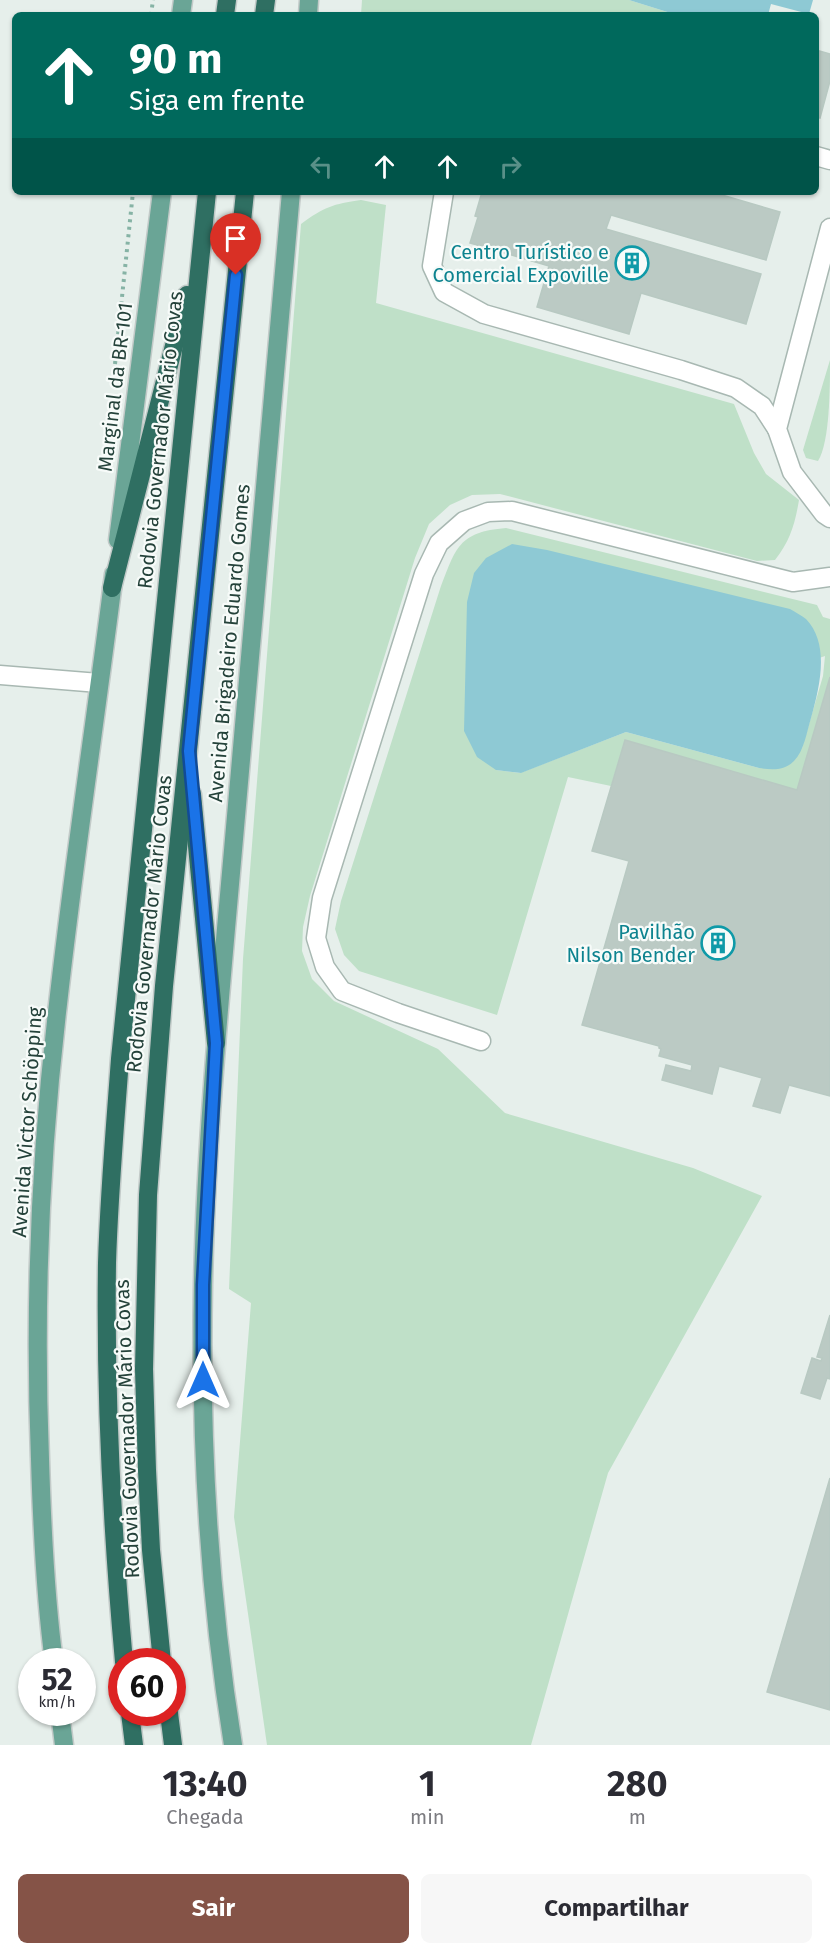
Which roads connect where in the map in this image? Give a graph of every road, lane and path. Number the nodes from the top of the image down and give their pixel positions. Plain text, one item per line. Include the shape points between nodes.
1 (162, 195) edge
2 (207, 195) edge
3 (245, 195) edge
4 (291, 195) edge
5 (440, 195) edge
6 (830, 228) edge
7 (202, 238) junction
8 (777, 429) junction
9 (830, 518) edge
10 (830, 577) edge
11 (112, 588) junction
12 (0, 675) edge
13 (99, 683) junction
14 (189, 751) junction
15 (481, 1041) dead end
16 (216, 1043) junction
17 (53, 1648) edge
18 (123, 1648) edge
19 (161, 1648) edge
20 (62, 1726) edge
21 (132, 1726) edge
22 (171, 1726) edge
23 (64, 1745) edge
24 (134, 1745) edge
25 (173, 1745) edge
26 (233, 1745) edge

1 - 11 main road, Marginal da BR-101
2 - 7 highway, Rodovia Governador Mário Covas
3 - 14 highway, Rodovia Governador Mário Covas
4 - 16 main road, Avenida Brigadeiro Eduardo Gomes
5 - 8 street via 432,266 444,291 484,314 736,388 762,406
6 - 8 street
7 - 11 highway
7 - 18 highway, Rodovia Governador Mário Covas via 112,1168 108,1261 109,1456
8 - 9 street via 792,472
10 - 15 street via 793,582 512,511 488,512 464,522 439,543 424,574 325,886 315,938 325,967 342,991
11 - 13 main road, Avenida Victor Schöpping
12 - 13 street
13 - 17 main road, Avenida Victor Schöpping via 57,1006 38,1282 42,1539
14 - 16 highway
14 - 19 highway, Rodovia Governador Mário Covas via 147,1195 144,1369 147,1470
16 - 26 main road, Avenida Brigadeiro Eduardo Gomes via 203,1285 203,1380 216,1608
20 - 23 main road
21 - 24 highway
22 - 25 highway

